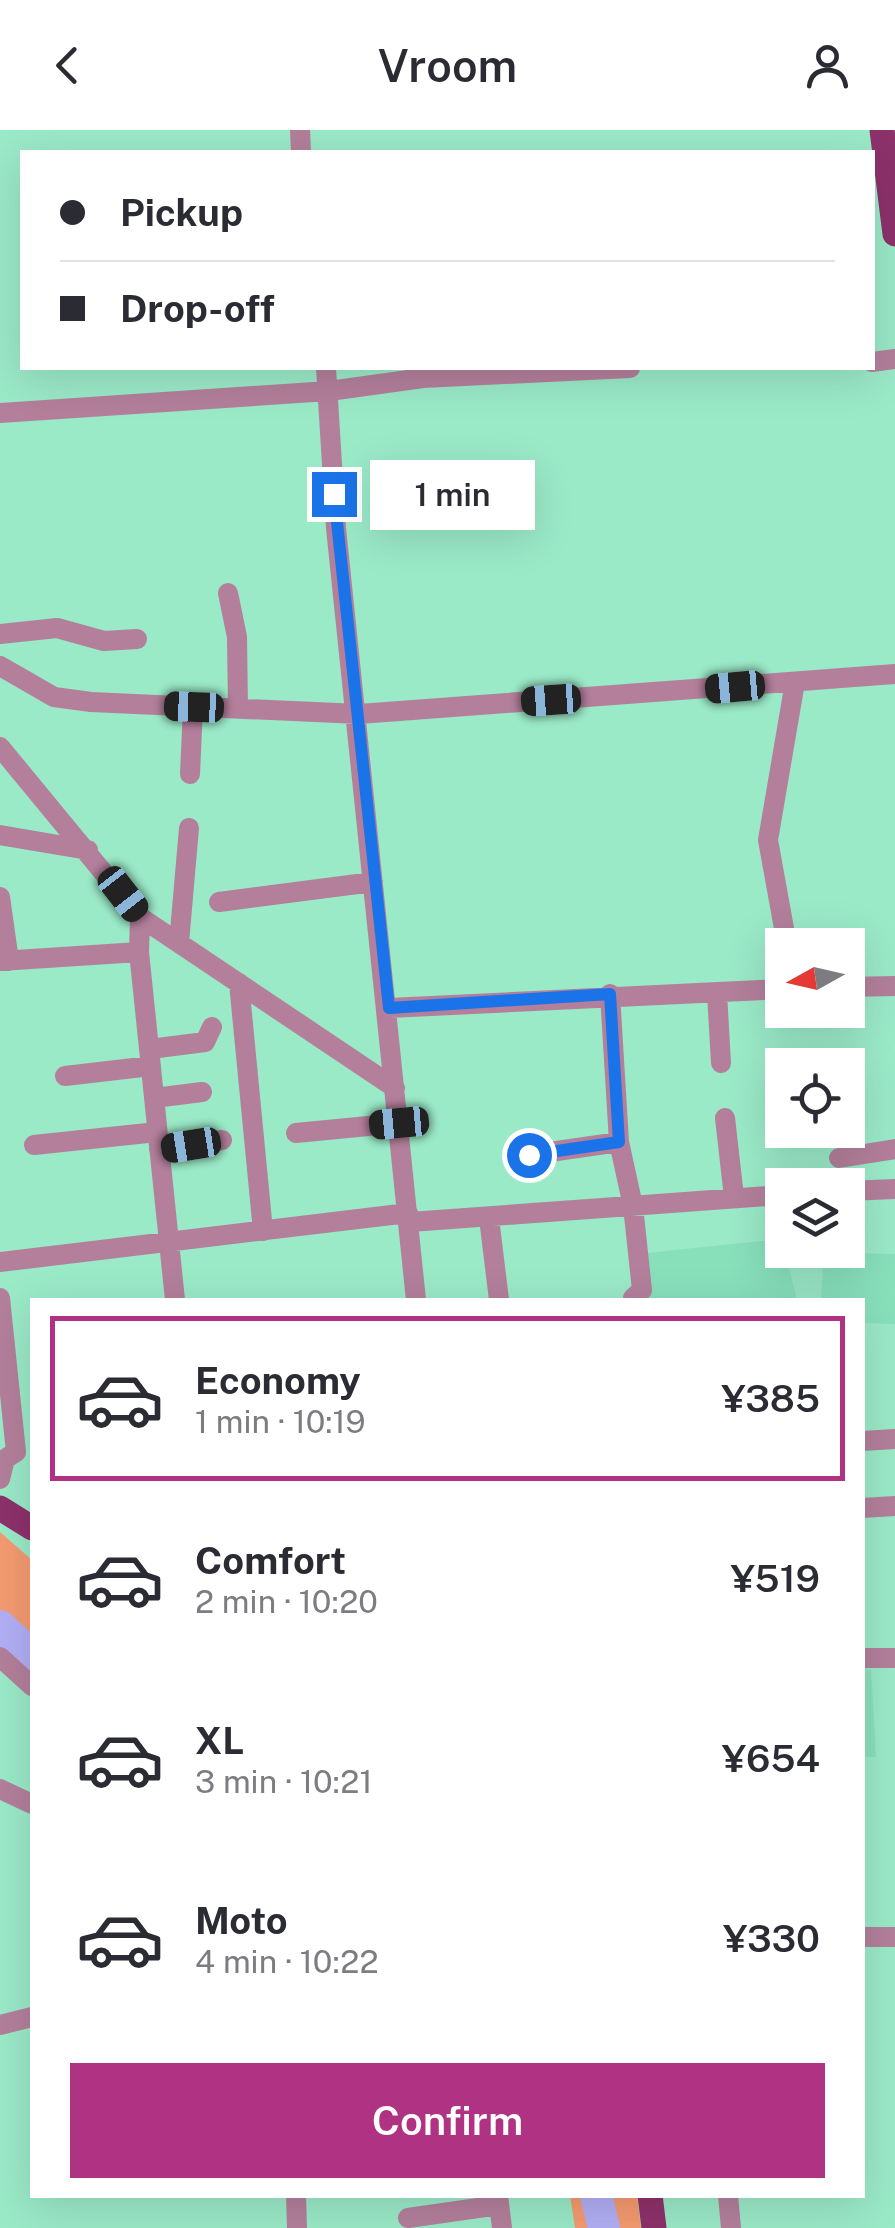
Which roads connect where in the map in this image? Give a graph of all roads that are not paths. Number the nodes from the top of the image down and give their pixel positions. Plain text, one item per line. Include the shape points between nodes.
1 (882, 130) edge
2 (895, 234) edge
3 (326, 370) edge
4 (589, 370) edge
5 (329, 391) junction
6 (0, 413) edge
7 (228, 593) dead end
8 (0, 634) edge
9 (137, 639) dead end
10 (0, 666) edge
11 (895, 674) edge
12 (795, 682) junction
13 (194, 707) junction
14 (238, 709) junction
15 (359, 714) junction
16 (0, 746) edge
17 (190, 774) dead end
18 (189, 828) dead end
19 (0, 835) edge
20 (88, 850) junction
21 (373, 882) junction
22 (0, 897) edge
23 (219, 902) dead end
24 (140, 917) junction
25 (785, 928) edge
26 (179, 942) junction
27 (139, 952) junction
28 (5, 961) edge
29 (240, 983) junction
30 (895, 986) edge
31 (865, 987) edge
32 (765, 990) edge
33 (717, 993) junction
34 (610, 994) junction
35 (389, 1008) junction
36 (212, 1027) dead end
37 (150, 1058) junction
38 (721, 1063) dead end
39 (65, 1076) dead end
40 (395, 1088) junction
41 (202, 1092) dead end
42 (154, 1098) junction
43 (725, 1118) dead end
44 (399, 1123) junction
45 (296, 1133) dead end
46 (222, 1140) dead end
47 (158, 1141) junction
48 (619, 1142) junction
49 (34, 1146) dead end
50 (895, 1149) edge
51 (529, 1155) dead end
52 (839, 1158) dead end
53 (895, 1189) edge
54 (865, 1191) edge
55 (765, 1196) edge
56 (734, 1198) junction
57 (633, 1206) junction
58 (409, 1218) junction
59 (489, 1218) junction
60 (263, 1231) junction
61 (170, 1241) junction
62 (0, 1262) edge
63 (0, 1298) edge
64 (175, 1298) edge
65 (416, 1298) edge
66 (499, 1298) edge
67 (629, 1298) edge
68 (895, 1439) edge
69 (865, 1441) edge
70 (0, 1479) edge
71 (895, 1506) edge
72 (0, 1508) edge
73 (865, 1508) edge
74 (30, 1527) edge
75 (0, 1657) edge
76 (865, 1658) edge
77 (895, 1658) edge
78 (30, 1684) edge
79 (0, 1790) edge
80 (30, 1803) edge
81 (865, 1937) edge
82 (895, 1937) edge
83 (30, 2017) edge
84 (0, 2026) edge
85 (296, 2198) edge
86 (650, 2198) edge
87 (728, 2198) edge
88 (498, 2200) edge
89 (408, 2217) edge
90 (296, 2228) edge
91 (502, 2228) edge
92 (654, 2228) edge
93 (731, 2228) edge

1 - 2 main road
3 - 5 street
4 - 5 street via 423,378
5 - 6 street
5 - 15 street via 336,528
7 - 14 street via 237,638
8 - 9 street via 57,628 104,641
10 - 13 street via 54,697
11 - 12 street
12 - 15 street
12 - 25 street via 768,840
13 - 14 street
13 - 17 street
14 - 15 street
15 - 21 street
16 - 20 street
18 - 26 street
19 - 20 street
20 - 24 street
21 - 23 street
21 - 35 street
22 - 28 street
24 - 26 street
24 - 27 street
26 - 29 street
27 - 28 street
27 - 37 street
29 - 40 street
29 - 60 street
30 - 31 street
32 - 33 street
33 - 34 street
33 - 38 street
34 - 35 street
34 - 48 street
35 - 40 street
36 - 37 street via 205,1042
37 - 39 street
37 - 42 street
40 - 44 street
41 - 42 street
42 - 47 street
43 - 56 street
44 - 45 street
44 - 58 street
46 - 47 street
47 - 49 street
47 - 61 street
48 - 51 street
48 - 57 street
50 - 52 street
53 - 54 street
55 - 56 street
56 - 57 street
57 - 59 street
57 - 67 street via 642,1290
58 - 59 street
58 - 60 street
58 - 65 street
59 - 66 street
60 - 61 street
61 - 62 street
61 - 64 street
63 - 70 street via 16,1452 4,1459
68 - 69 street
71 - 73 street
72 - 74 main road
75 - 78 street
76 - 77 street
79 - 80 street
81 - 82 street
83 - 84 street
85 - 90 street
86 - 92 main road
87 - 93 street
88 - 89 street
88 - 91 street

